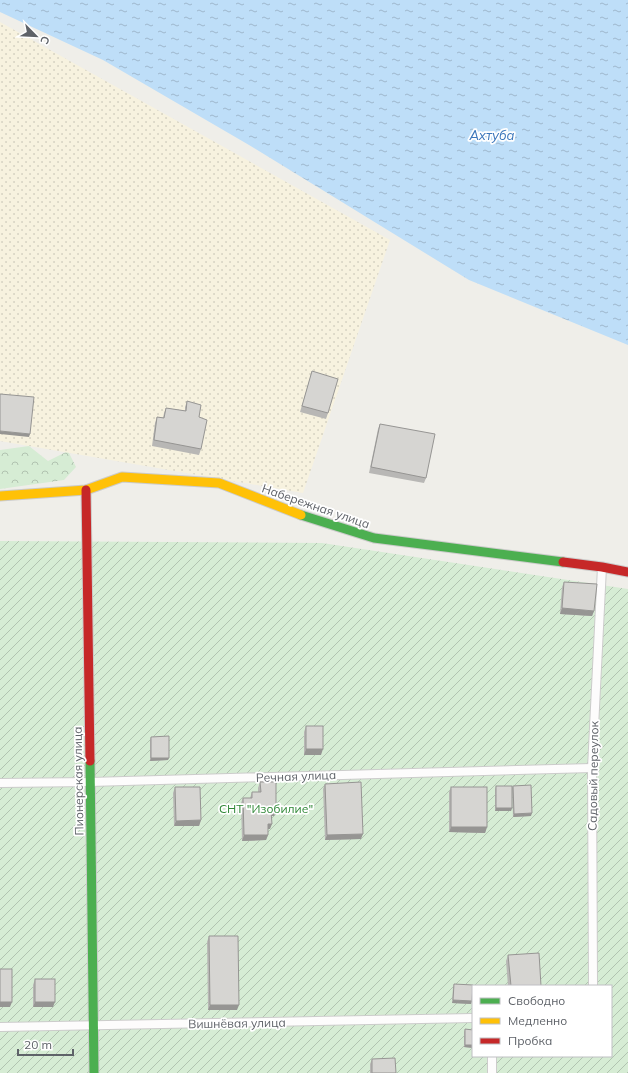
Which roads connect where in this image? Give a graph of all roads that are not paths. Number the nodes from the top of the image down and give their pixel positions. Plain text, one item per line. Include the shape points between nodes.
1 (86, 490) junction
2 (0, 496) edge
3 (602, 567) junction
4 (628, 572) edge
5 (592, 768) junction
6 (90, 782) junction
7 (0, 783) edge
8 (593, 985) edge
9 (472, 1018) edge
10 (93, 1026) junction
11 (0, 1027) edge
12 (492, 1057) edge
13 (94, 1073) edge
14 (492, 1073) edge

1 - 2 street, Набережная улица
1 - 3 street, Набережная улица via 122,477 219,483 304,516 374,538
1 - 6 street, Пионерская улица
3 - 4 street, Набережная улица
3 - 5 lane, Садовый переулок
5 - 6 lane, Речная улица
5 - 8 lane, Садовый переулок
6 - 7 lane, Речная улица
6 - 10 street, Пионерская улица
9 - 10 lane, Вишнёвая улица
10 - 11 lane, Вишнёвая улица
10 - 13 street, Пионерская улица
12 - 14 lane

